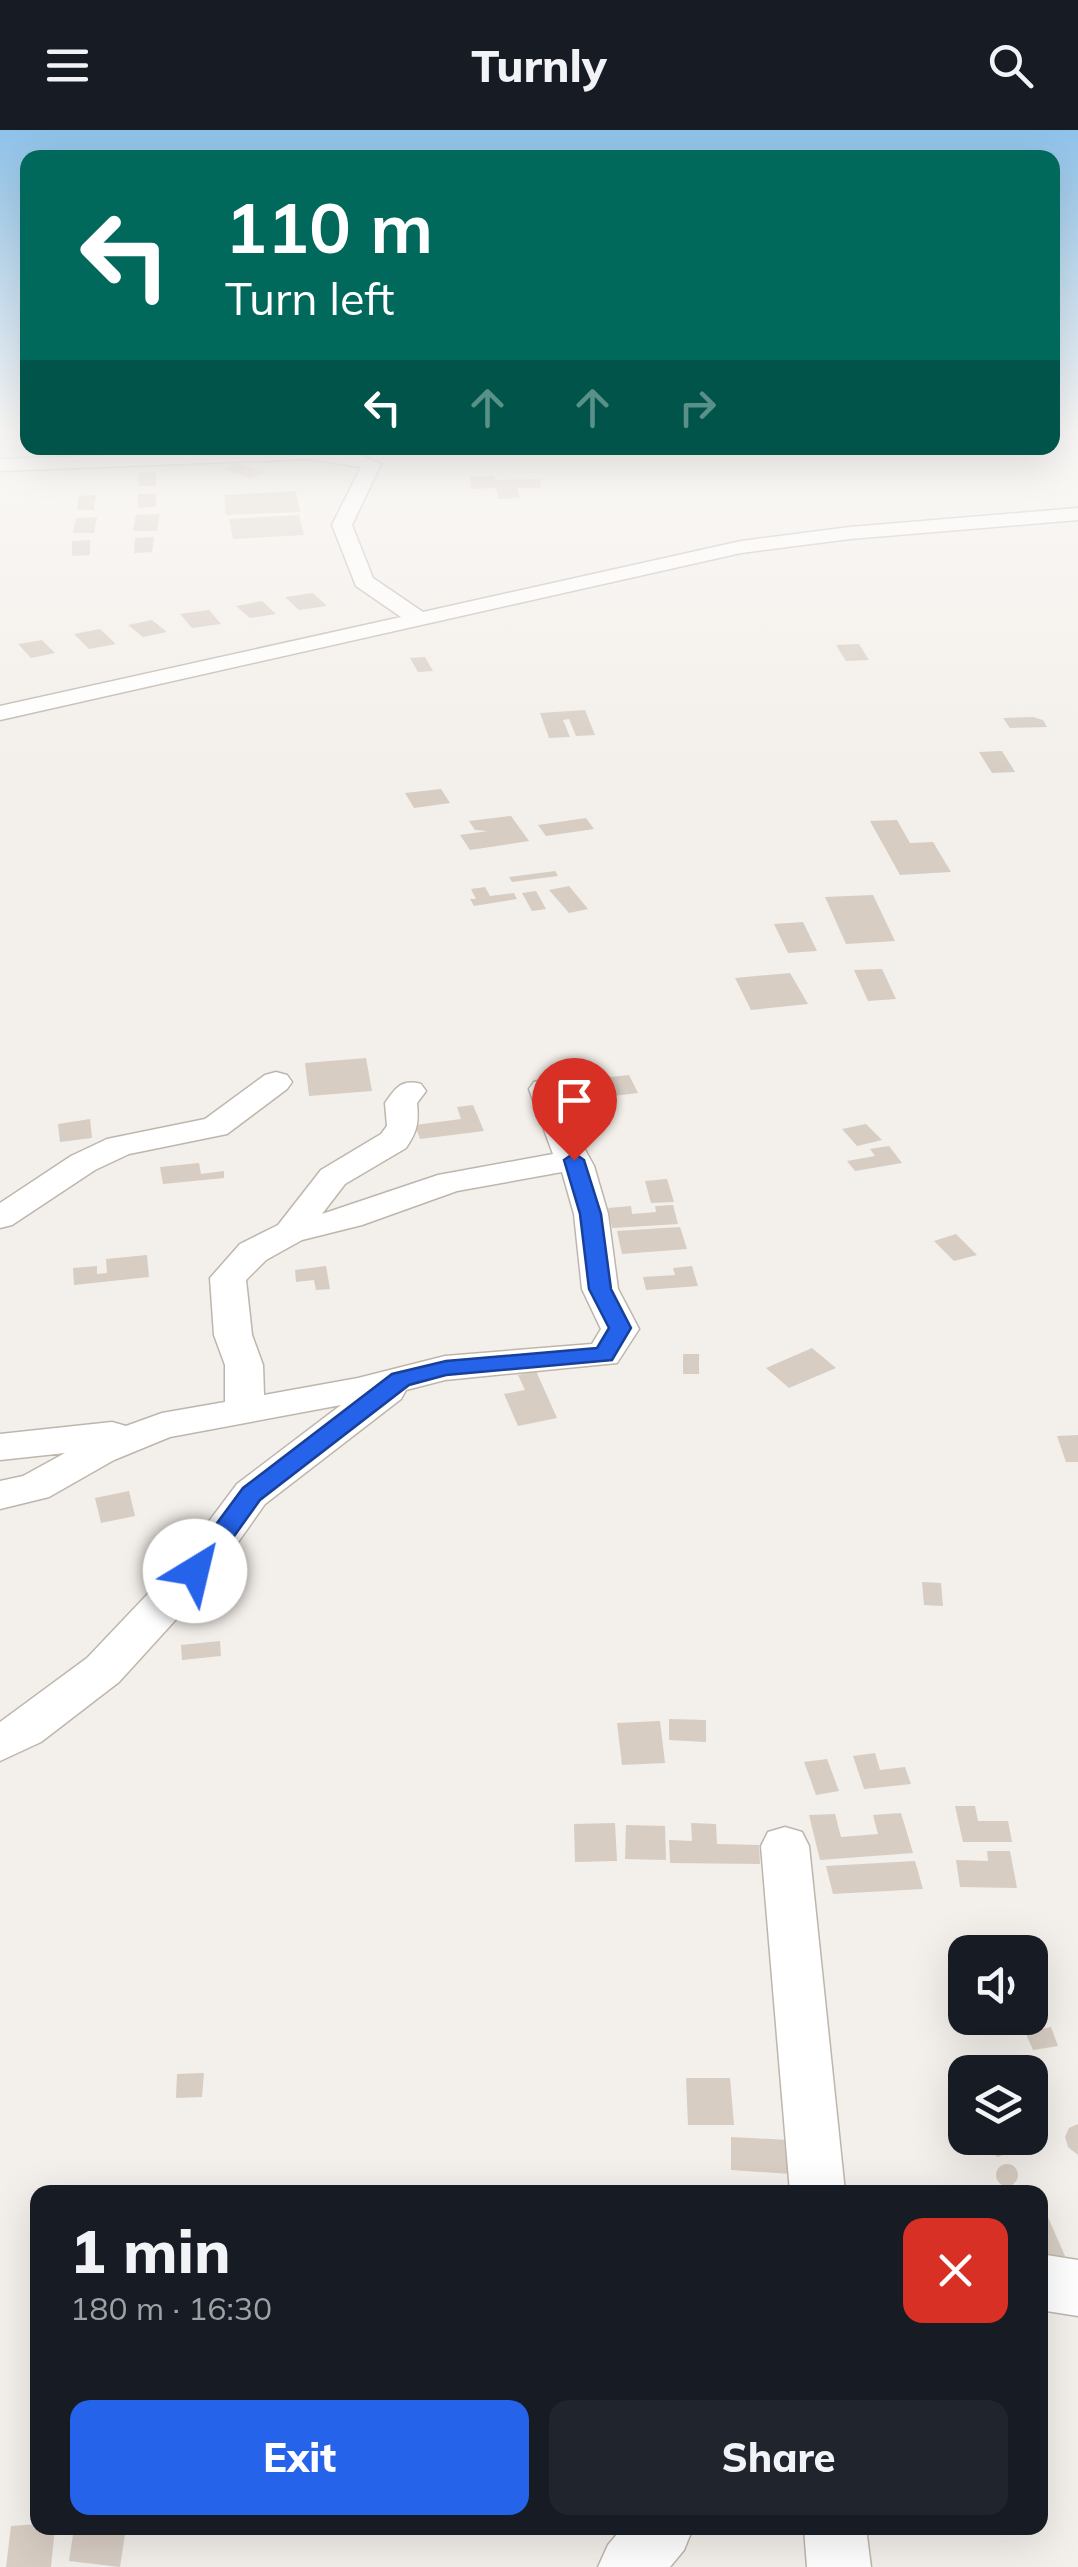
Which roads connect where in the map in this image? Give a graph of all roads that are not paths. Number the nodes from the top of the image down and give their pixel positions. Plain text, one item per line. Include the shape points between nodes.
1 (349, 544) edge
2 (766, 544) edge
3 (418, 619) junction
4 (0, 712) edge
5 (276, 1082) dead end
6 (545, 1089) dead end
7 (410, 1091) dead end
8 (574, 1160) junction
9 (0, 1218) edge
10 (290, 1232) junction
11 (400, 1380) junction
12 (245, 1411) junction
13 (162, 1426) junction
14 (0, 1447) edge
15 (0, 1495) edge
16 (0, 1743) edge
17 (785, 1846) dead end
18 (817, 2185) edge
19 (1048, 2283) edge
20 (1078, 2288) edge
21 (656, 2535) edge
22 (836, 2535) edge
23 (630, 2567) edge
24 (839, 2567) edge

1 - 3 street via 364,580
2 - 3 street
3 - 4 street
5 - 9 street via 214,1127 120,1146
6 - 8 street
7 - 10 street via 394,1141 333,1177
8 - 10 street via 450,1182
8 - 11 street via 590,1214 600,1289 620,1328 604,1354 446,1368
10 - 12 street via 253,1252 228,1278
11 - 12 street
11 - 16 street via 252,1494 195,1571 103,1670
12 - 13 street
13 - 14 street
13 - 15 street via 35,1487
17 - 18 street
19 - 20 street
21 - 23 street
22 - 24 street

